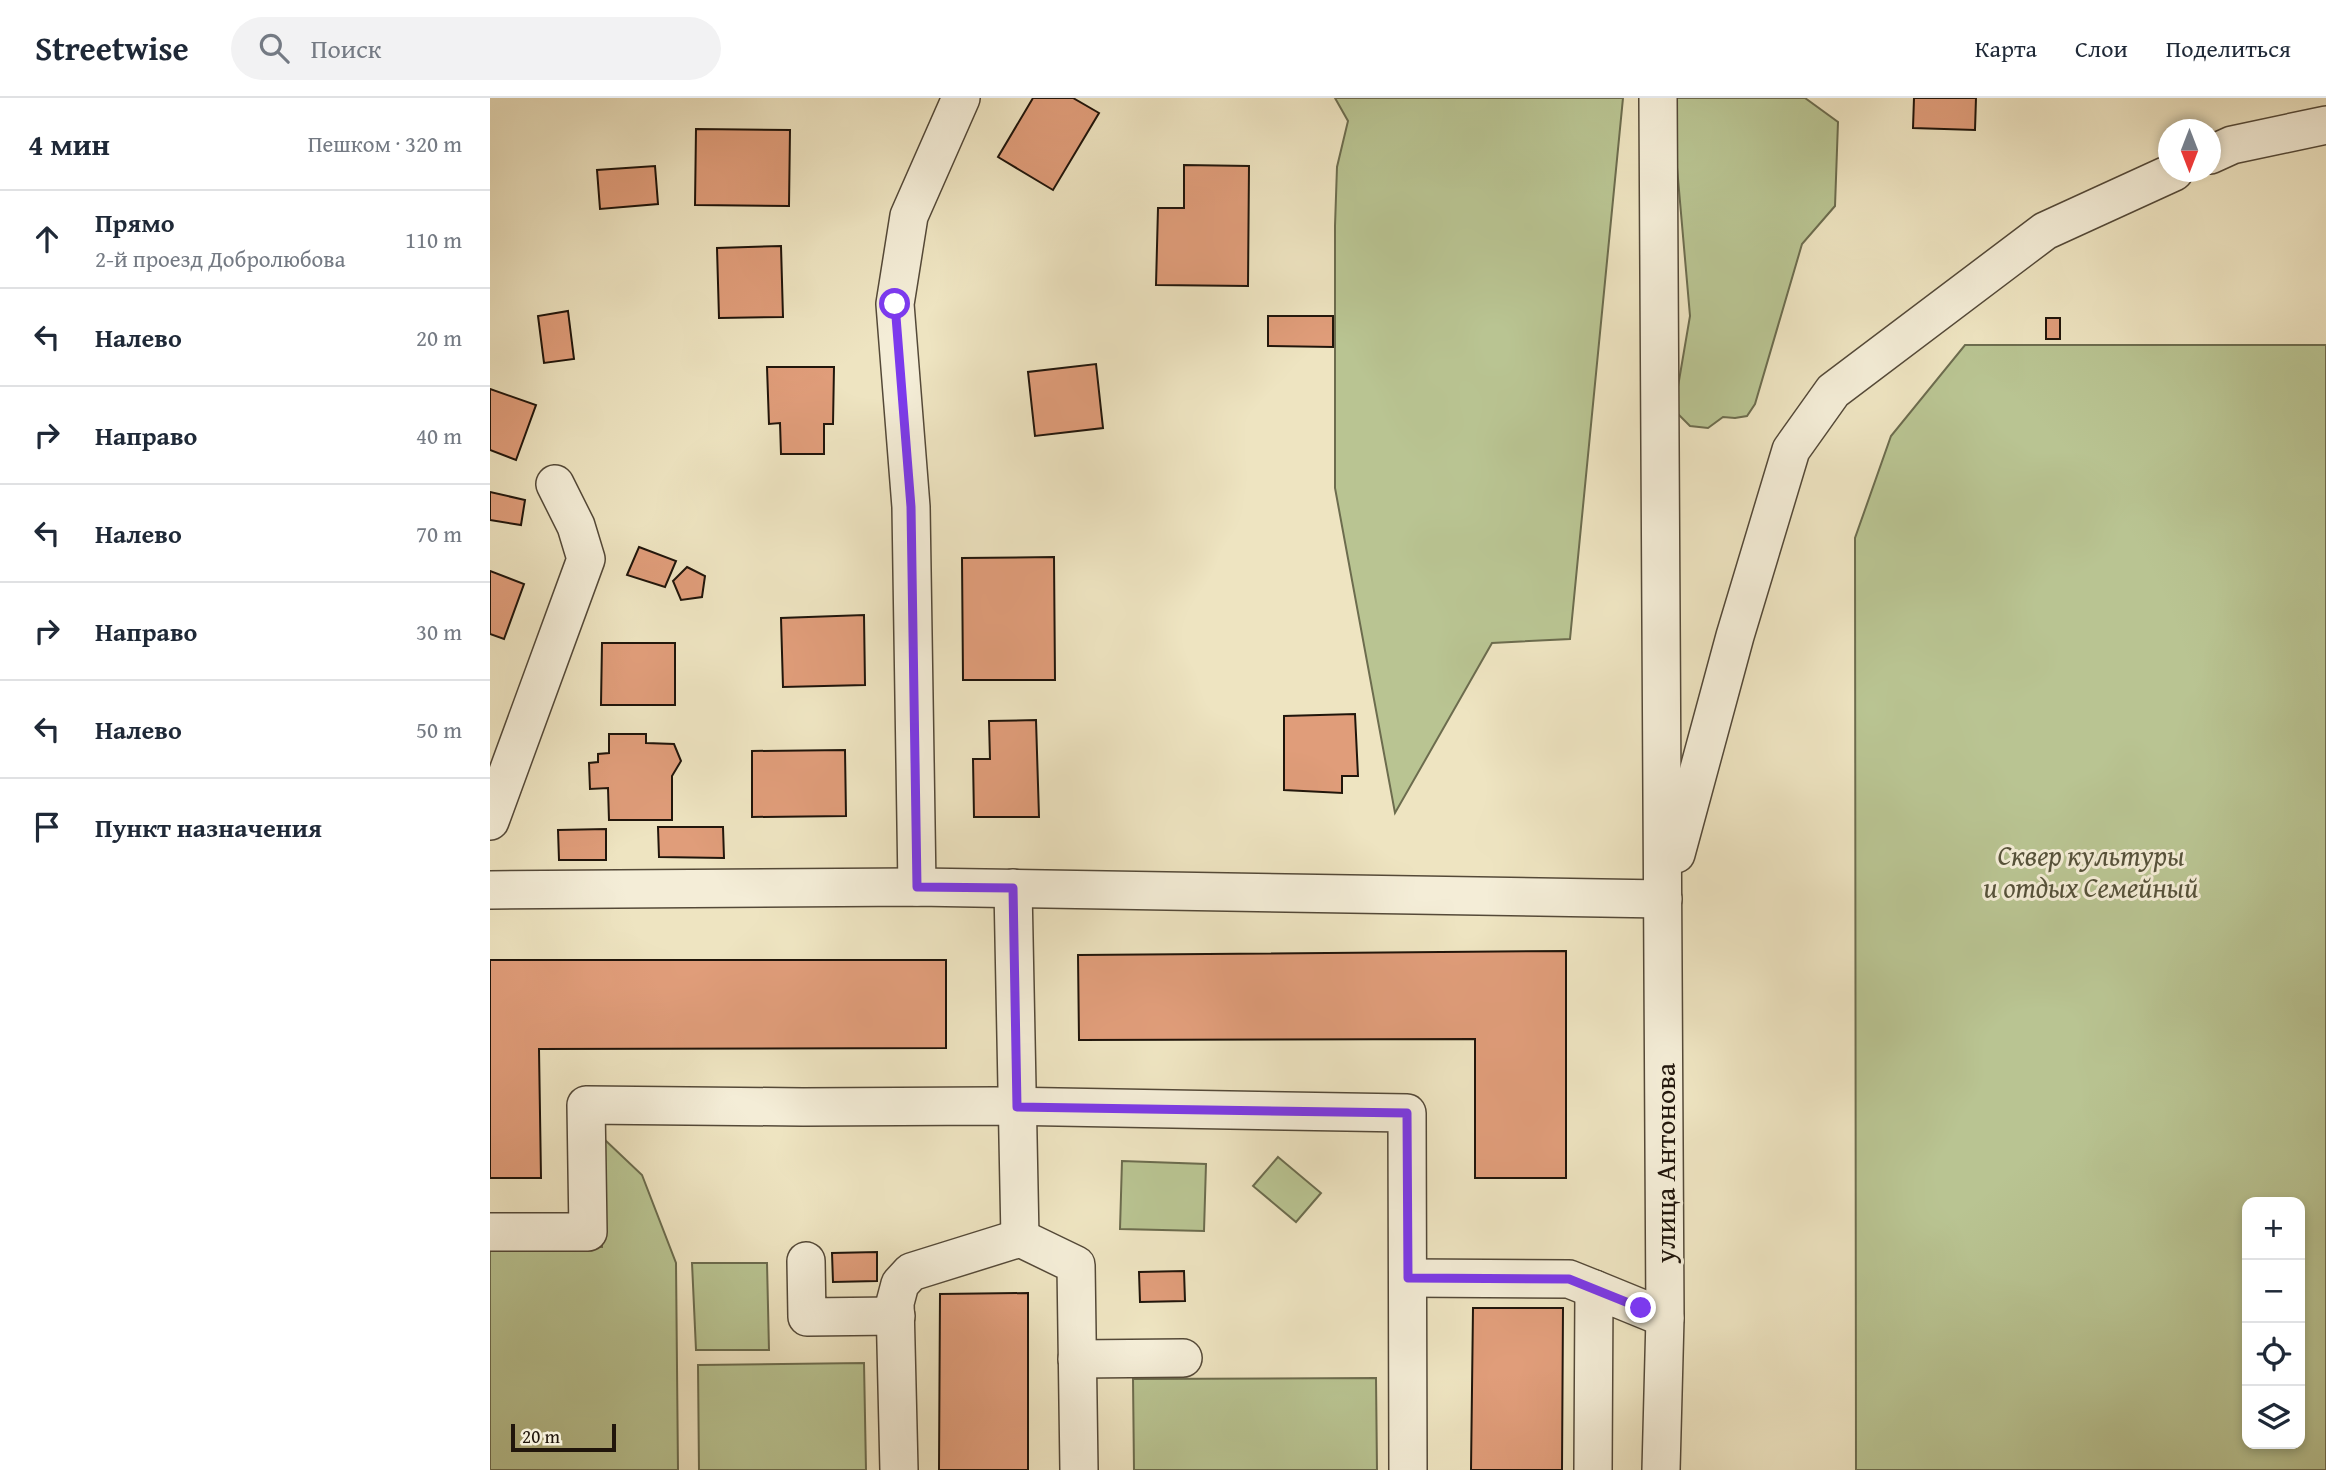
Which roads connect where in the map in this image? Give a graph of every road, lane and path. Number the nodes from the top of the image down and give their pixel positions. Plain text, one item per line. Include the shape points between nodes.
1 (961, 98) edge
2 (1658, 98) edge
3 (2326, 125) edge
4 (2221, 150) edge
5 (2158, 179) edge
6 (555, 484) dead end
7 (490, 821) edge
8 (917, 887) junction
9 (1013, 888) junction
10 (490, 890) edge
11 (1663, 899) junction
12 (1017, 1107) junction
13 (490, 1232) edge
14 (1020, 1238) junction
15 (806, 1261) dead end
16 (1408, 1278) junction
17 (1594, 1289) junction
18 (896, 1316) junction
19 (1665, 1318) junction
20 (1183, 1358) dead end
21 (1077, 1359) junction
22 (899, 1470) edge
23 (1079, 1470) edge
24 (1408, 1470) edge
25 (1593, 1470) edge
26 (1661, 1470) edge

1 - 8 street via 909,216 895,304 911,507
2 - 11 street, улица Антонова
3 - 4 street
5 - 11 street via 2045,231 1832,391 1791,450
6 - 7 street via 586,559
8 - 9 street
8 - 10 street
9 - 11 street
9 - 12 street
11 - 19 street, улица Антонова
12 - 13 street via 586,1105 588,1232
12 - 14 street
12 - 16 street via 1407,1113
14 - 18 street via 911,1272 900,1283
14 - 21 street via 1076,1265
15 - 18 street via 807,1317
16 - 17 street via 1569,1279
16 - 24 street
17 - 19 street
17 - 25 street
18 - 22 street
19 - 26 street, улица Антонова
20 - 21 street
21 - 23 street

